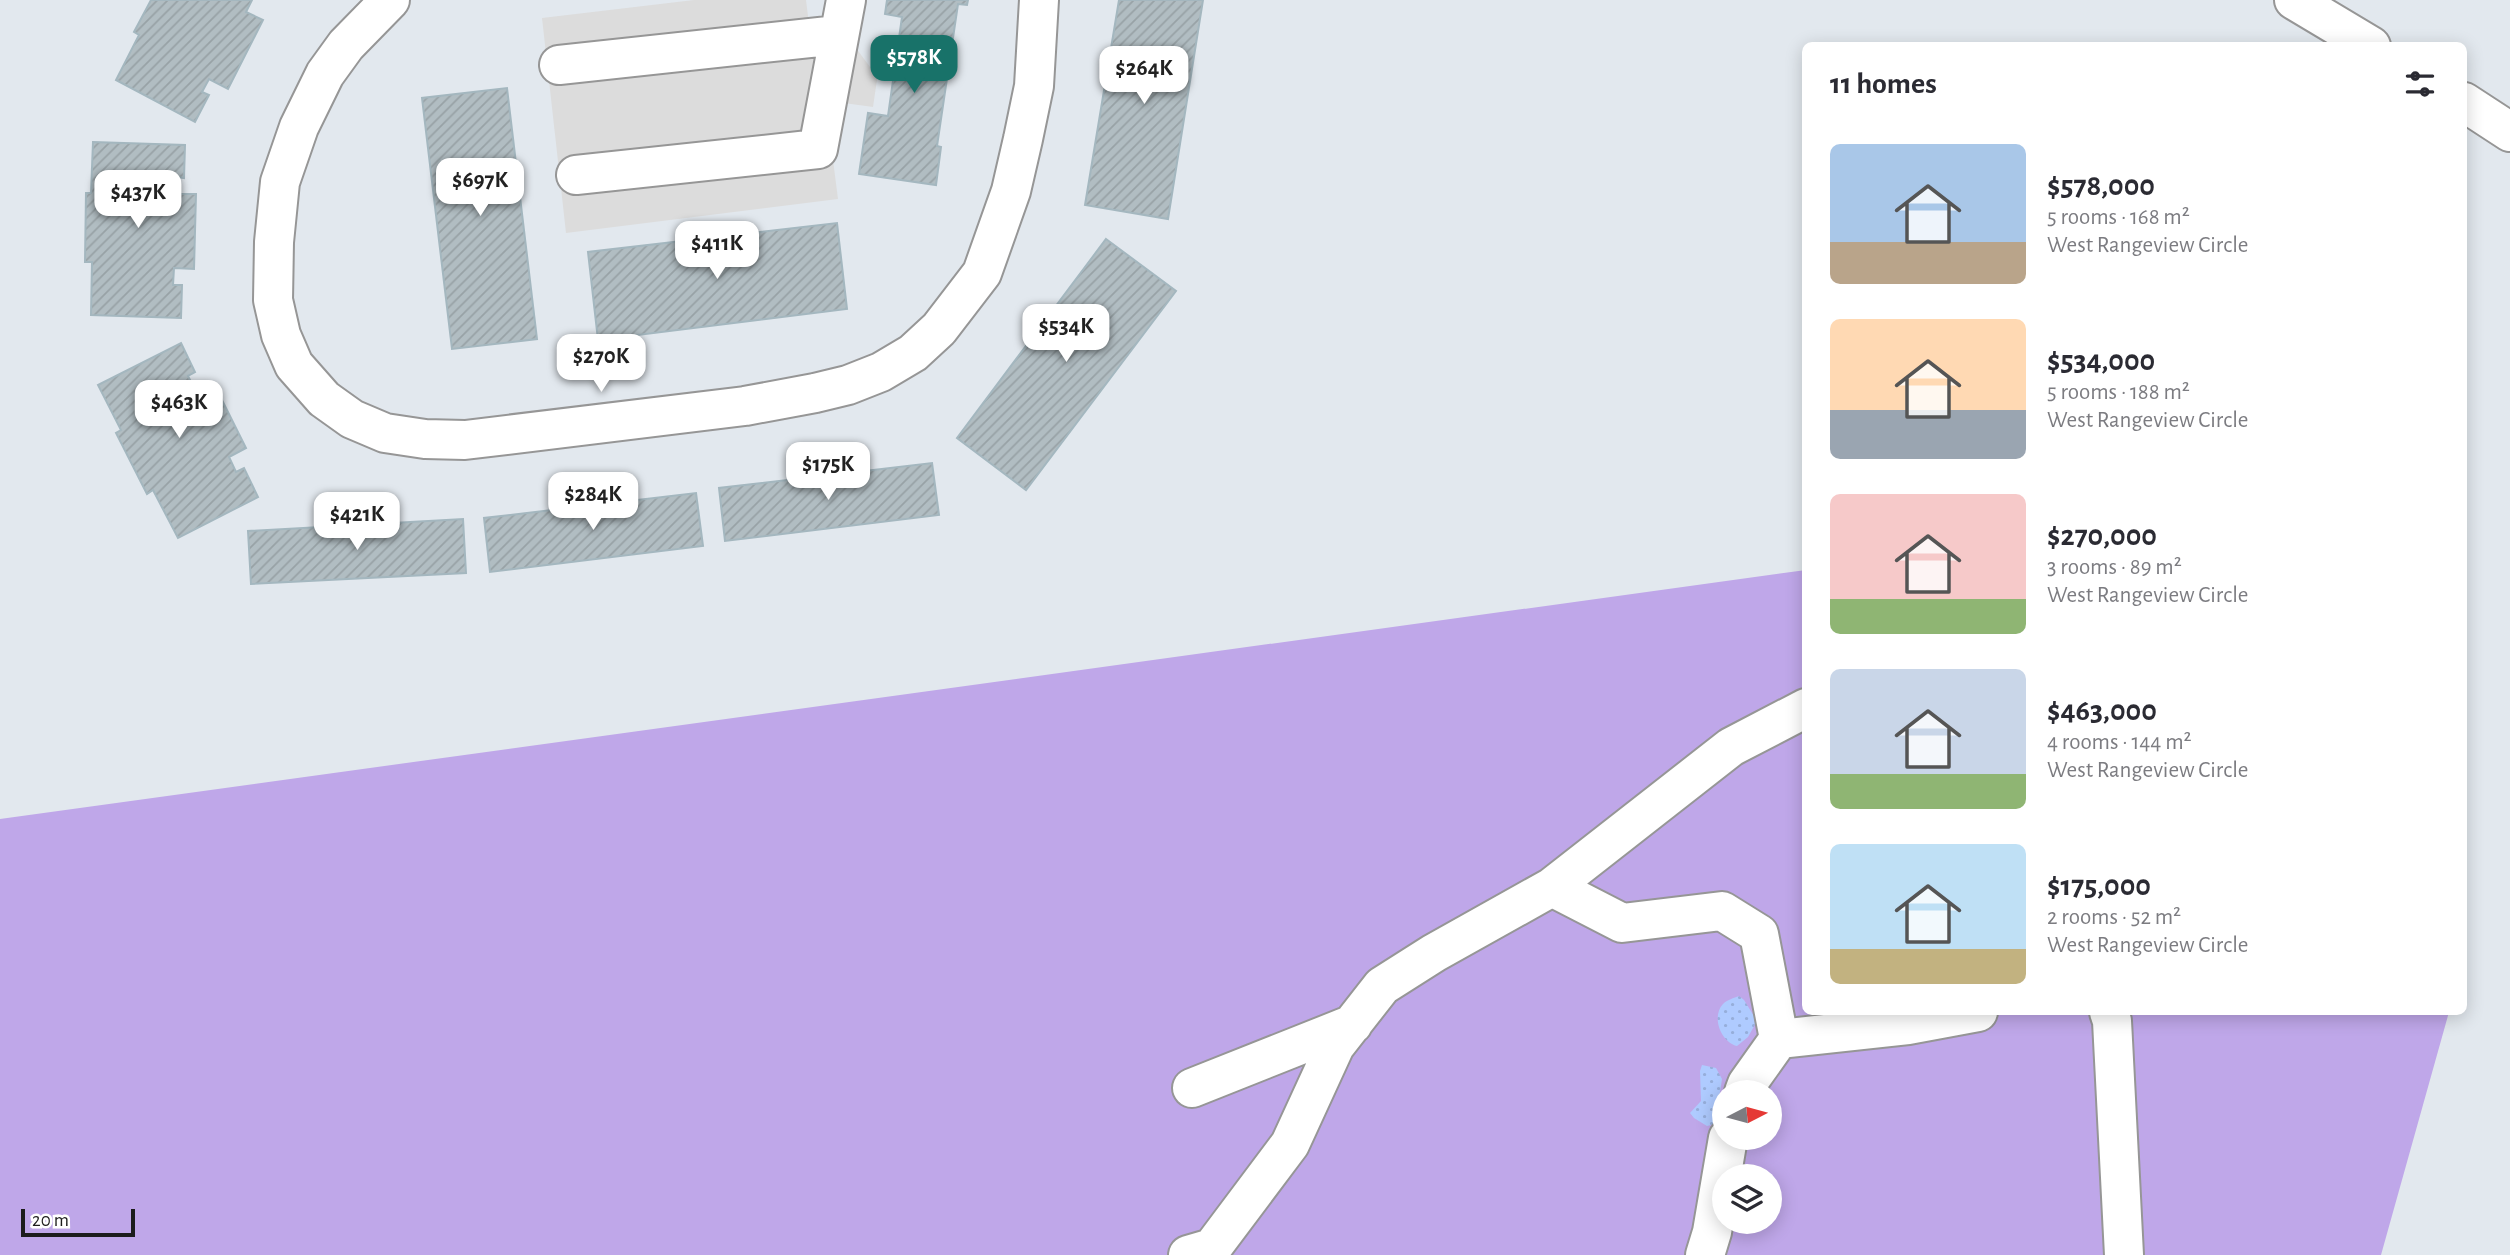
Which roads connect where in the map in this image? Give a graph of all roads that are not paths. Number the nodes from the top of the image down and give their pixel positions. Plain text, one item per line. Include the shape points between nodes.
1 (390, 0) edge
2 (1039, 0) edge
3 (2294, 0) edge
4 (842, 18) edge
5 (2364, 42) edge
6 (559, 65) dead end
7 (2467, 104) edge
8 (2510, 132) edge
9 (576, 175) dead end
10 (1802, 710) edge
11 (1552, 887) junction
12 (1962, 1015) edge
13 (2110, 1015) edge
14 (1353, 1024) junction
15 (1779, 1039) junction
16 (1750, 1080) edge
17 (1192, 1088) dead end
18 (1726, 1150) edge
19 (1205, 1253) edge
20 (1705, 1255) edge
21 (2124, 1255) edge

1 - 2 street via 346,45 299,127 280,182 274,300 281,335 294,365 324,399 352,419 385,433 465,440 745,406 815,393 848,386 913,353 939,329 982,273 1011,191 1026,126 1034,86
3 - 5 street
4 - 6 street
4 - 9 street via 818,149
7 - 8 street
10 - 11 street via 1731,747
11 - 14 street via 1382,986
11 - 15 street via 1622,923 1722,911 1759,934
12 - 15 street
13 - 21 street
14 - 17 street
14 - 19 street via 1335,1046 1290,1144
15 - 16 street
18 - 20 street

